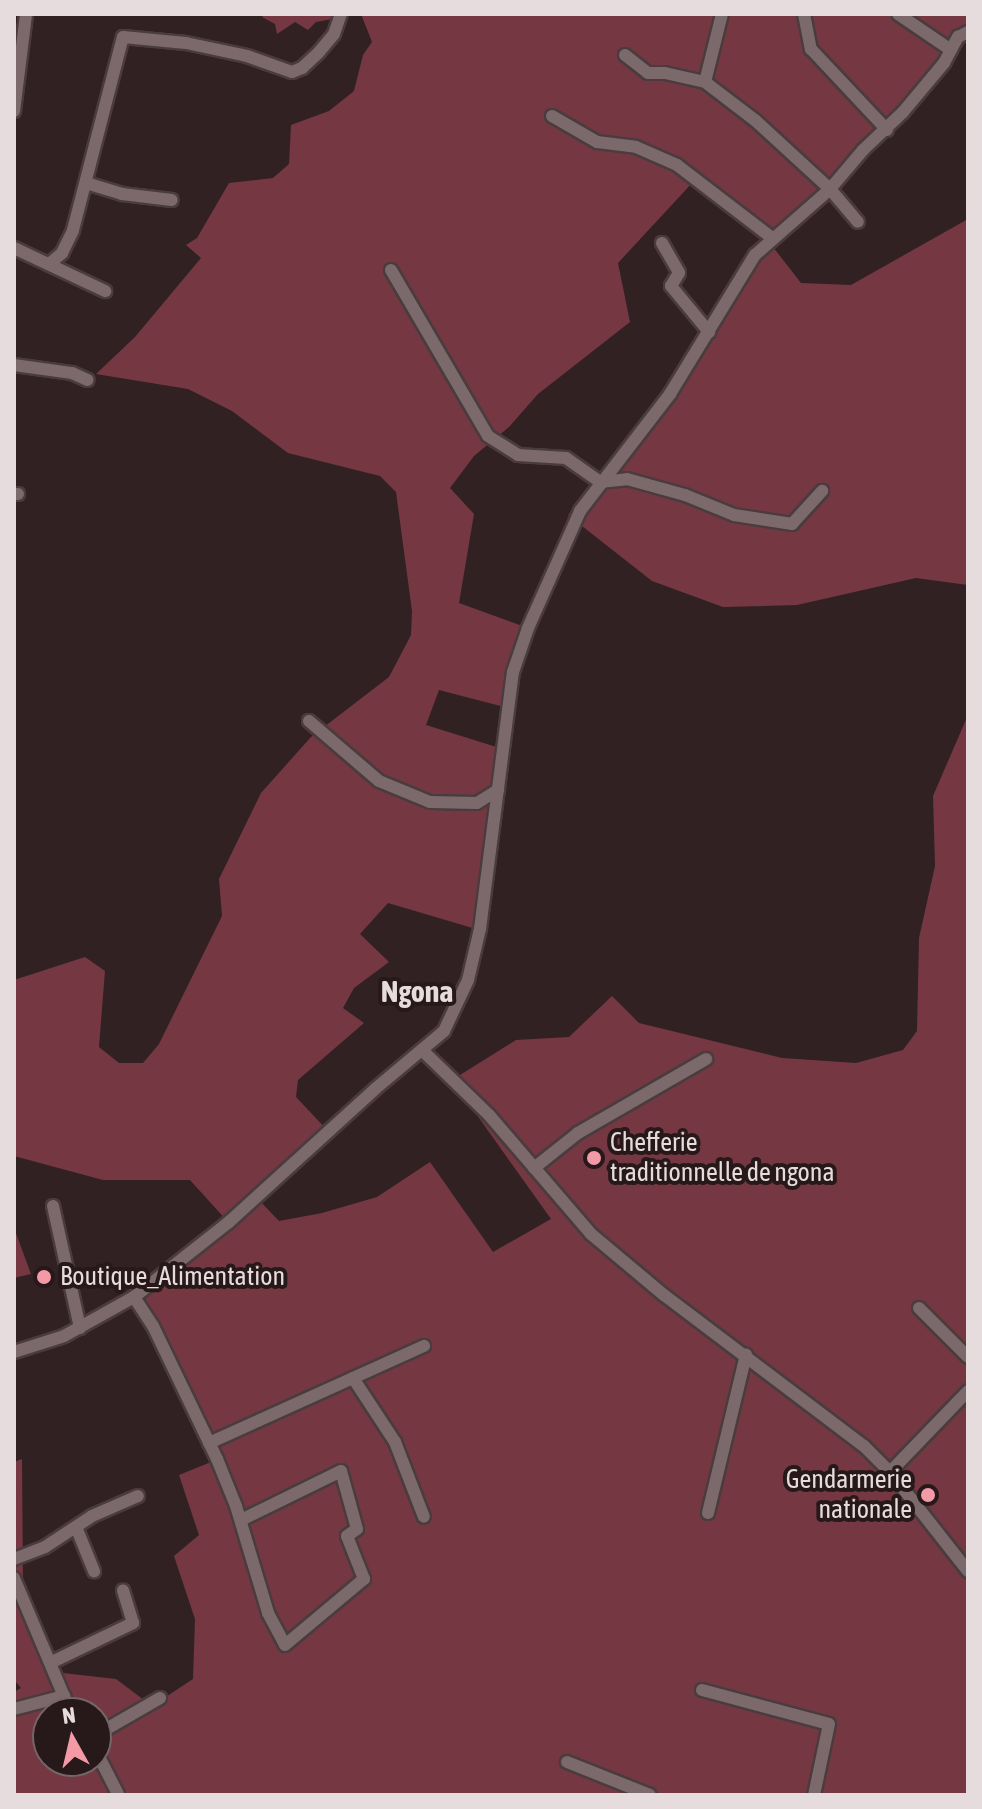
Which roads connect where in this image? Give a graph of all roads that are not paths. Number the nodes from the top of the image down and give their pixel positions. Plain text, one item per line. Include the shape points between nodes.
1 (26, 14) edge
2 (341, 14) edge
3 (722, 14) edge
4 (804, 14) edge
5 (898, 14) edge
6 (968, 32) edge
7 (951, 50) junction
8 (625, 55) dead end
9 (705, 82) junction
10 (14, 111) edge
11 (552, 116) dead end
12 (887, 130) junction
13 (86, 183) junction
14 (830, 189) junction
15 (172, 200) dead end
16 (858, 222) dead end
17 (772, 238) junction
18 (662, 243) dead end
19 (14, 248) edge
20 (49, 264) junction
21 (391, 270) dead end
22 (105, 291) dead end
23 (709, 332) junction
24 (14, 365) edge
25 (88, 380) dead end
26 (600, 482) junction
27 (822, 491) dead end
28 (309, 721) dead end
29 (498, 790) junction
30 (423, 1051) junction
31 (706, 1059) dead end
32 (534, 1168) junction
33 (53, 1206) dead end
34 (134, 1297) junction
35 (919, 1308) dead end
36 (80, 1328) junction
37 (424, 1346) dead end
38 (14, 1352) edge
39 (746, 1355) junction
40 (968, 1357) edge
41 (353, 1378) junction
42 (968, 1391) edge
43 (209, 1443) junction
44 (890, 1472) junction
45 (138, 1496) dead end
46 (708, 1513) dead end
47 (424, 1517) dead end
48 (241, 1520) junction
49 (76, 1527) junction
50 (964, 1558) edge
51 (14, 1559) edge
52 (94, 1571) dead end
53 (968, 1571) edge
54 (14, 1578) edge
55 (123, 1590) dead end
56 (52, 1662) junction
57 (702, 1690) dead end
58 (64, 1696) joint
59 (160, 1698) dead end
60 (14, 1709) edge
61 (112, 1726) edge
62 (567, 1762) dead end
63 (623, 1790) edge
64 (650, 1795) edge
65 (814, 1795) edge

1 - 10 street
2 - 13 street via 319,52 292,72 186,43 123,37
3 - 9 street
4 - 12 street via 811,49
5 - 7 street
6 - 7 street
7 - 12 street
8 - 9 street via 648,73
9 - 14 street
11 - 17 street via 597,142 636,147 677,165
12 - 14 street
13 - 15 street
13 - 20 street via 73,230 62,253
14 - 16 street
14 - 17 street
17 - 23 street via 755,255
18 - 23 street via 679,273 671,286
19 - 20 street
20 - 22 street
21 - 26 street via 488,436 518,455 566,458
23 - 26 street via 670,394
24 - 25 street
26 - 27 street via 627,479 734,515 792,524
26 - 29 street via 580,511 518,657
28 - 29 street via 379,781 430,802 477,803
29 - 30 street via 468,980 444,1031
30 - 32 street
30 - 34 street via 229,1222
31 - 32 street via 578,1133
32 - 39 street via 591,1234
33 - 36 street
34 - 36 street
34 - 43 street
35 - 40 street
36 - 38 street
37 - 41 street
39 - 44 street
39 - 46 street
41 - 43 street
41 - 47 street via 395,1442
42 - 44 street
43 - 48 street
44 - 50 street
45 - 49 street
48 - 48 street via 268,1613 285,1645 364,1579 347,1536 357,1529 341,1471
49 - 51 street
49 - 52 street
50 - 53 street
54 - 56 street
55 - 56 street via 133,1623
56 - 58 street
57 - 65 street via 829,1724
58 - 60 street
59 - 61 street
62 - 63 street
63 - 64 street

